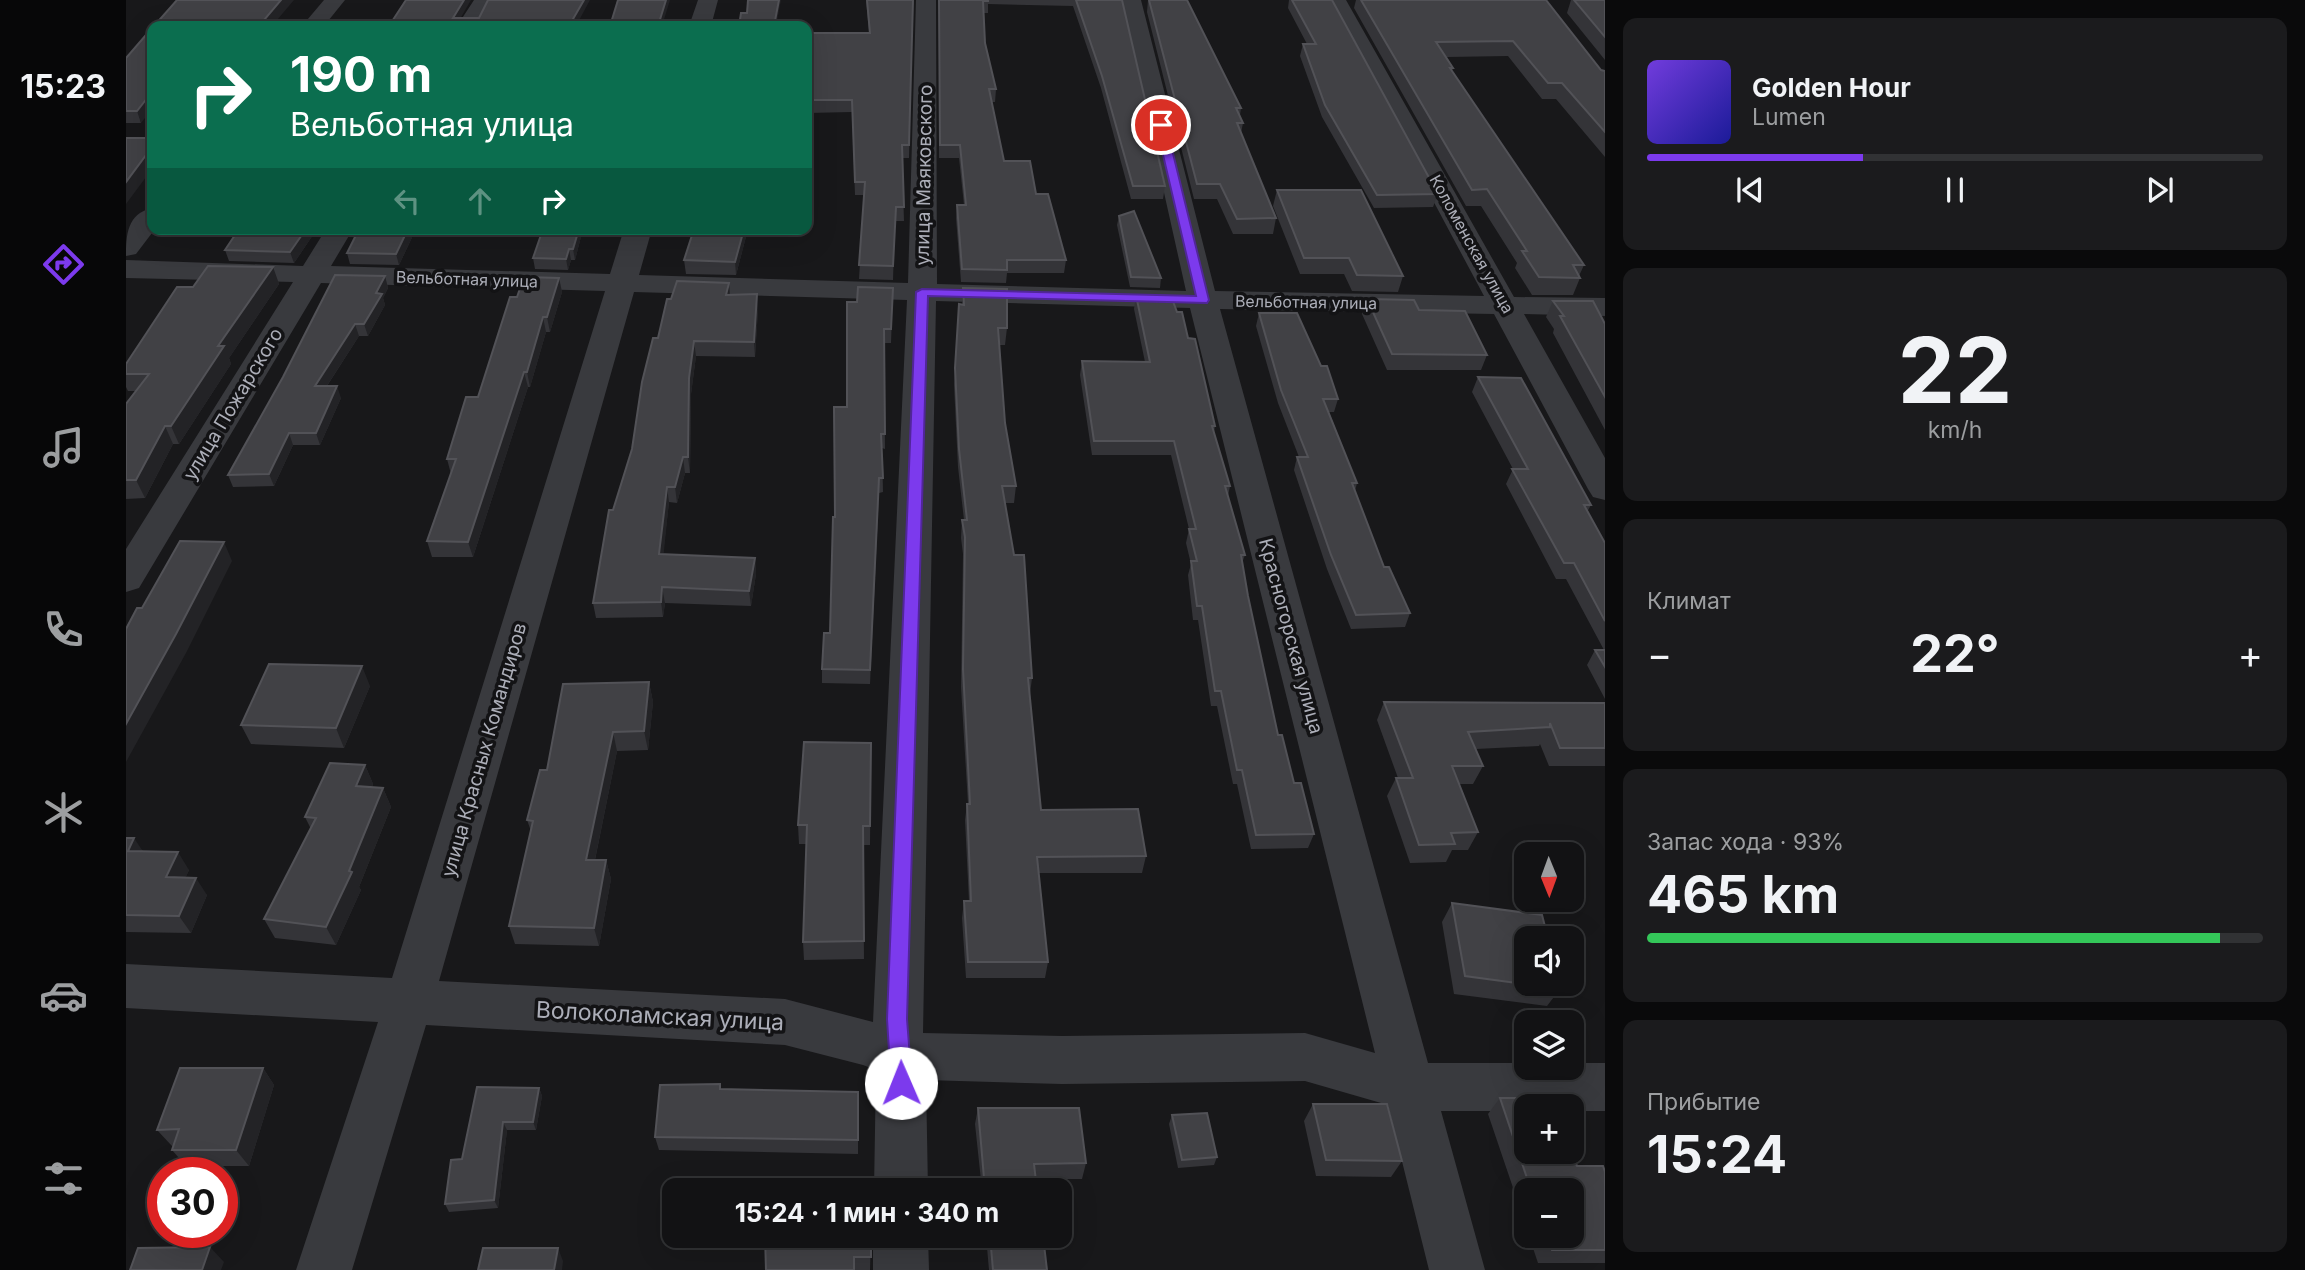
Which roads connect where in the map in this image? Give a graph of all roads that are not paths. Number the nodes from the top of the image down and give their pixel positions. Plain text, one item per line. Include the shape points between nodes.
1 (335, 0) edge
2 (484, 0) edge
3 (708, 0) edge
4 (926, 0) edge
5 (1131, 0) edge
6 (1336, 0) edge
7 (317, 21) edge
8 (471, 21) edge
9 (702, 21) edge
10 (147, 222) edge
11 (336, 235) edge
12 (636, 235) edge
13 (126, 248) edge
14 (126, 269) edge
15 (312, 274) junction
16 (622, 284) junction
17 (922, 292) junction
18 (1203, 300) junction
19 (1506, 306) junction
20 (1605, 307) edge
21 (1605, 489) edge
22 (126, 579) edge
23 (126, 986) edge
24 (409, 1000) junction
25 (901, 1056) junction
26 (1409, 1087) junction
27 (1605, 1087) edge
28 (901, 1178) edge
29 (901, 1248) edge
30 (324, 1270) edge
31 (901, 1270) edge
32 (1457, 1270) edge

1 - 7 street
2 - 8 street
3 - 9 street
4 - 17 street, улица Маяковского
5 - 18 street, Красногорская улица
6 - 19 street, Коломенская улица
10 - 13 street
11 - 15 street, улица Пожарского
12 - 16 street, улица Красных Командиров
14 - 15 street, Вельботная улица
15 - 16 street, Вельботная улица
15 - 22 street, улица Пожарского
16 - 17 street, Вельботная улица
16 - 24 street, улица Красных Командиров
17 - 18 street, Вельботная улица
17 - 25 street, улица Маяковского via 897,1005
18 - 19 street, Вельботная улица
18 - 26 street, Красногорская улица
19 - 20 street, Вельботная улица
19 - 21 street, Коломенская улица
23 - 24 street, Волоколамская улица
24 - 25 street, Волоколамская улица via 786,1022
24 - 30 street, улица Красных Командиров
25 - 26 street, Волоколамская улица via 1062,1060 1305,1056
25 - 28 street, улица Маяковского
26 - 27 street, Волоколамская улица
26 - 32 street, Красногорская улица
29 - 31 street

